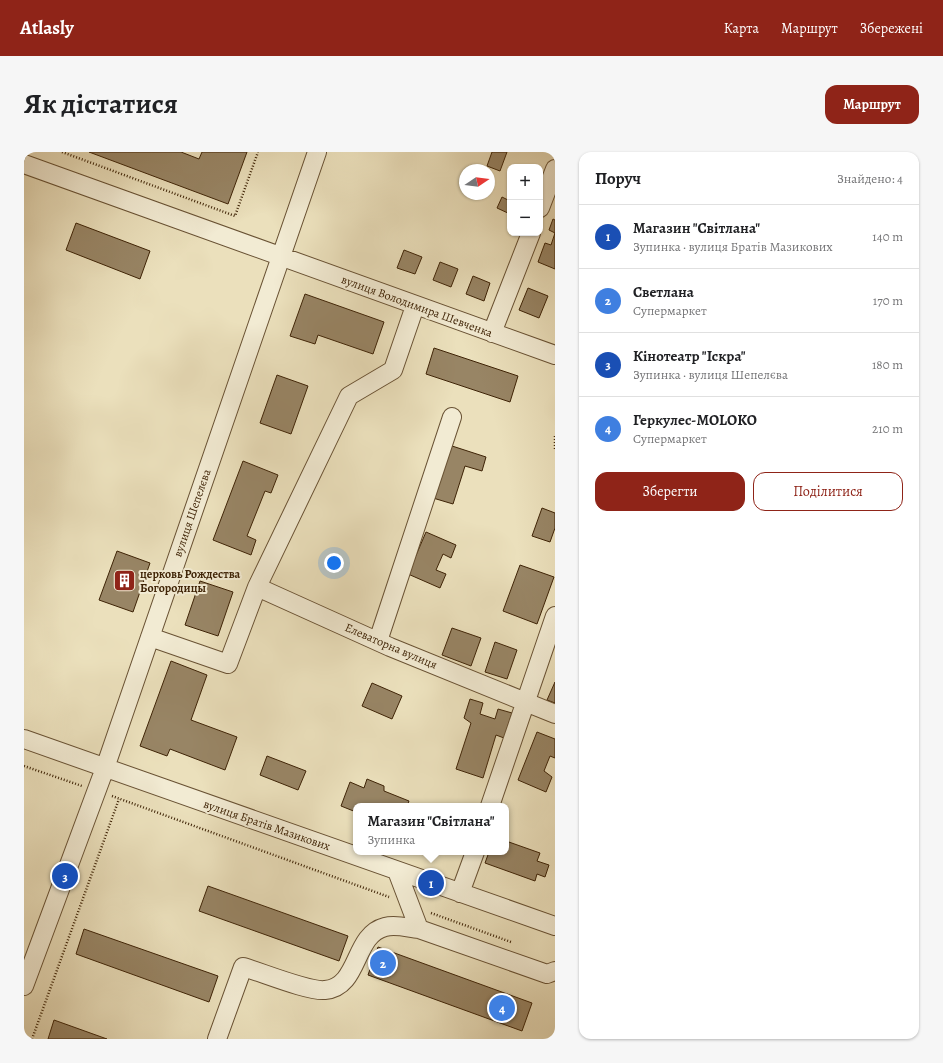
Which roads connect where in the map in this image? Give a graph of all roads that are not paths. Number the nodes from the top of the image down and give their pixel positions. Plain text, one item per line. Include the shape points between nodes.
1 (27, 152) edge
2 (317, 152) edge
3 (24, 160) edge
4 (24, 164) edge
5 (555, 169) edge
6 (543, 200) edge
7 (530, 236) edge
8 (280, 257) junction
9 (415, 306) junction
10 (492, 333) junction
11 (555, 355) edge
12 (452, 416) dead end
13 (257, 587) junction
14 (555, 616) edge
15 (150, 636) junction
16 (378, 641) junction
17 (526, 703) junction
18 (555, 714) edge
19 (24, 739) edge
20 (105, 768) junction
21 (491, 803) edge
22 (474, 855) edge
23 (397, 871) junction
24 (460, 893) junction
25 (555, 926) edge
26 (419, 930) junction
27 (555, 971) edge
28 (24, 986) edge
29 (217, 1039) edge

1 - 3 street
2 - 8 street, вулиця Шепелєва
4 - 8 street, вулиця Володимира Шевченка
5 - 6 street
7 - 10 street
8 - 9 street, вулиця Володимира Шевченка
8 - 15 street, вулиця Шепелєва
9 - 10 street, вулиця Володимира Шевченка
9 - 13 street via 393,370 349,396
10 - 11 street, вулиця Володимира Шевченка
12 - 16 street
13 - 15 street via 228,664
13 - 16 street, Елеваторна вулиця
14 - 17 street
15 - 20 street, вулиця Шепелєва
16 - 17 street, Елеваторна вулиця
17 - 18 street, Елеваторна вулиця
17 - 21 street
19 - 20 street, вулиця Братів Мазикових
20 - 23 street, вулиця Братів Мазикових
20 - 28 street, вулиця Шепелєва
22 - 24 street
23 - 24 street, вулиця Братів Мазикових
23 - 26 street
24 - 25 street, вулиця Братів Мазикових
26 - 27 street via 547,974
26 - 29 street via 400,926 385,927 374,933 359,954 350,975 340,984 326,990 314,990 243,967

